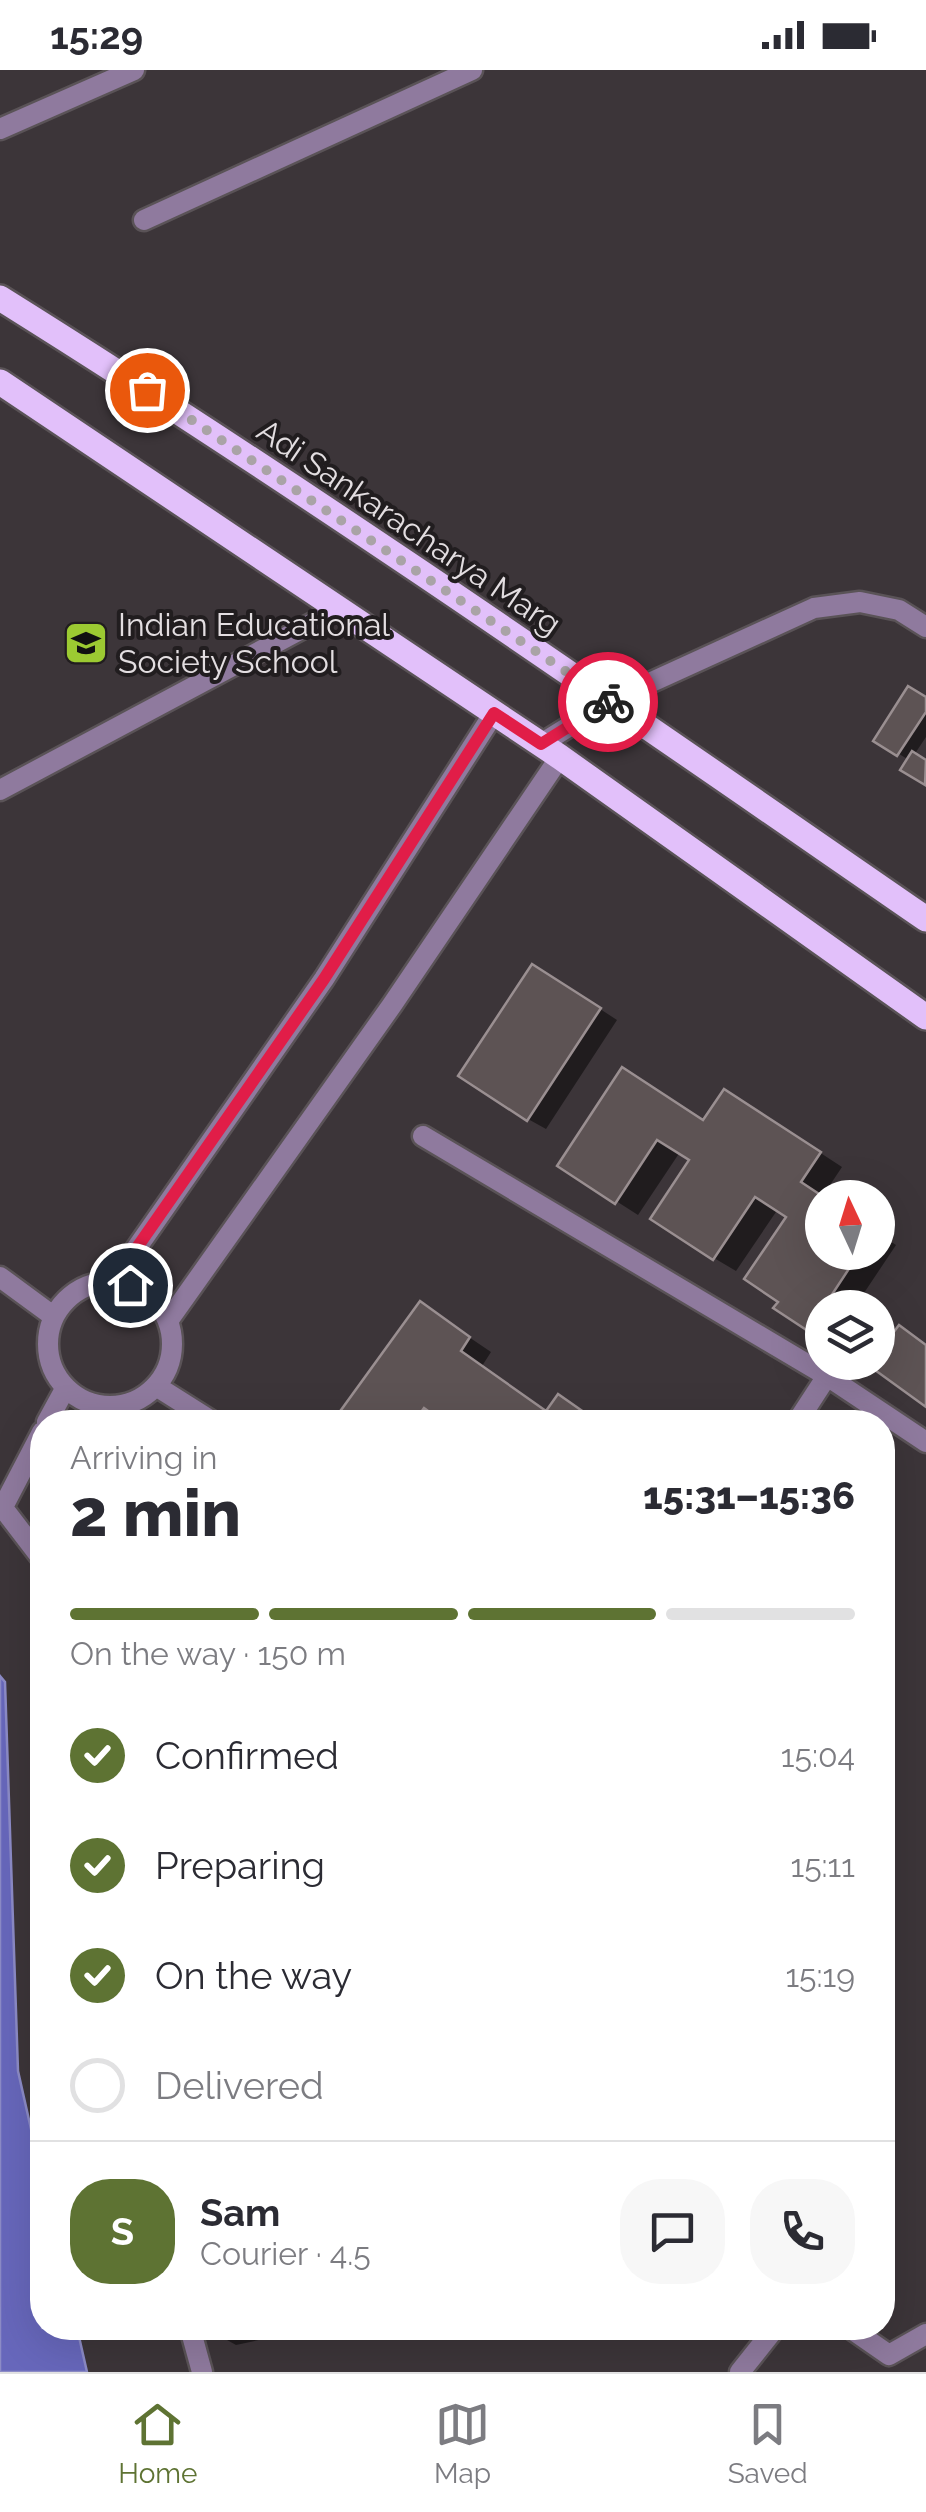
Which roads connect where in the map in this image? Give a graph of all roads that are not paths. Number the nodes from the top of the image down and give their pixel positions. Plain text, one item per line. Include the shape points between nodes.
1 (134, 70) edge
2 (472, 70) edge
3 (0, 129) edge
4 (144, 220) dead end
5 (0, 298) edge
6 (0, 382) edge
7 (339, 609) junction
8 (926, 628) edge
9 (610, 701) junction
10 (494, 713) junction
11 (550, 751) junction
12 (0, 790) edge
13 (926, 919) edge
14 (926, 1017) edge
15 (422, 1136) dead end
16 (0, 1277) edge
17 (113, 1282) junction
18 (53, 1316) junction
19 (168, 1322) junction
20 (805, 1362) edge
21 (825, 1380) edge
22 (834, 1380) edge
23 (156, 1386) junction
24 (66, 1389) junction
25 (55, 1410) edge
26 (194, 1410) edge
27 (804, 1410) edge
28 (878, 1410) edge
29 (895, 1421) edge
30 (926, 1442) edge
31 (30, 1453) edge
32 (1, 1505) edge
33 (30, 1542) edge
34 (926, 2334) edge
35 (193, 2340) edge
36 (766, 2340) edge
37 (867, 2340) edge
38 (202, 2372) edge
39 (740, 2372) edge

1 - 3 street
2 - 4 street
5 - 9 main road, Adi Sankaracharya Marg
6 - 7 main road
7 - 10 main road
7 - 12 street
8 - 9 street via 899,610 860,602 814,608
9 - 11 street
9 - 13 main road, Adi Sankaracharya Marg
10 - 11 main road
10 - 17 street via 324,979
11 - 14 main road
11 - 19 street via 392,1005
15 - 20 street
16 - 18 street
17 - 18 street via 78,1290
17 - 19 street via 147,1293
18 - 24 street via 47,1355
19 - 23 street via 172,1356
21 - 27 street
22 - 28 street
23 - 24 street via 122,1405 102,1406
23 - 26 street
24 - 25 street
29 - 30 street
31 - 32 street
32 - 33 street
34 - 37 street via 889,2355
35 - 38 street
36 - 39 street

